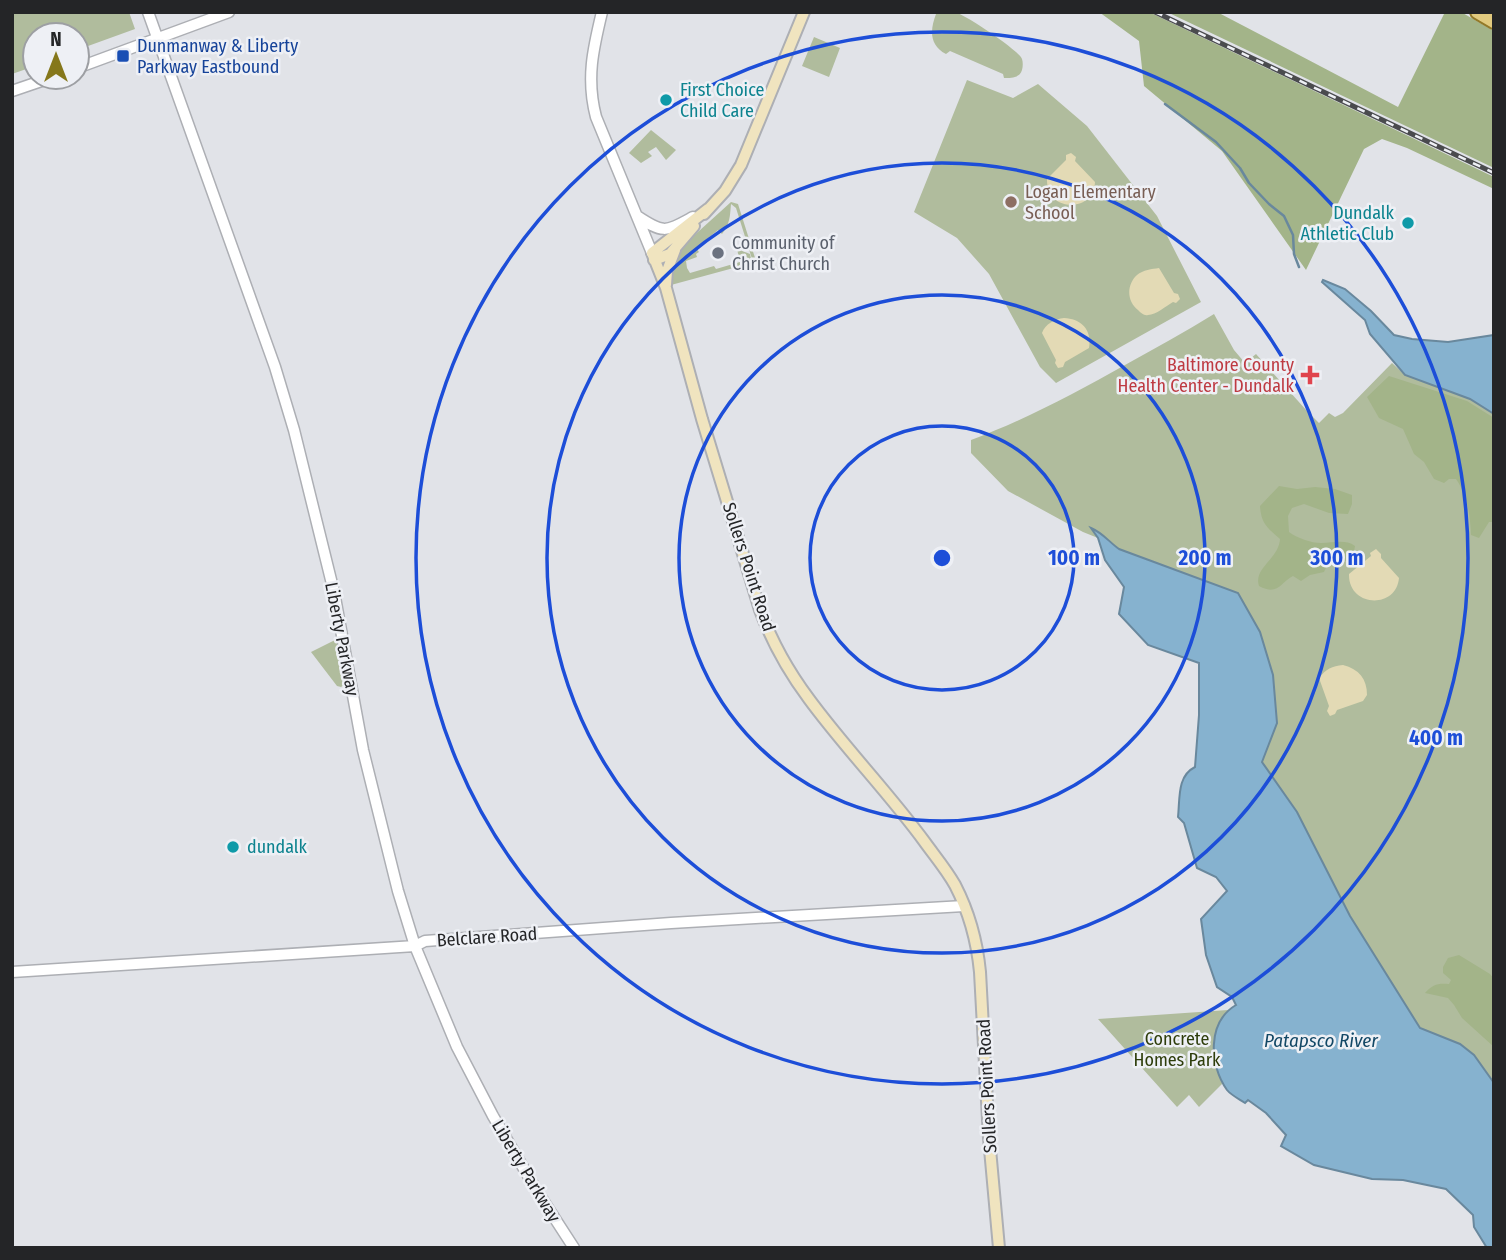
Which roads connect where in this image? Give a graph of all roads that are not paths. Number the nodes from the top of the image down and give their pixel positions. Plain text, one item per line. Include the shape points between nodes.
1 (148, 12) edge
2 (229, 12) edge
3 (602, 12) edge
4 (804, 12) edge
5 (1477, 12) edge
6 (1494, 22) edge
7 (158, 39) junction
8 (91, 63) edge
9 (708, 209) junction
10 (636, 216) junction
11 (679, 244) junction
12 (653, 257) junction
13 (666, 288) junction
14 (964, 906) junction
15 (415, 946) junction
16 (12, 972) edge
17 (574, 1248) edge
18 (999, 1248) edge

1 - 7 street, Liberty Parkway
2 - 7 street
3 - 10 street, Sollers Point Road via 592,60 591,98
4 - 9 main road via 741,165
5 - 6 main road
7 - 8 street
7 - 15 street, Liberty Parkway via 294,430 334,592 363,750
9 - 10 street via 670,229
9 - 11 main road
9 - 12 main road
10 - 12 street, Sollers Point Road
11 - 12 main road via 670,254
11 - 13 main road via 667,271
12 - 13 main road, Sollers Point Road
13 - 14 main road, Sollers Point Road via 770,636 811,701 940,863
14 - 15 street, Belclare Road via 485,936 425,941
14 - 18 main road, Sollers Point Road via 978,949
15 - 16 street, Belclare Road
15 - 17 street, Liberty Parkway via 492,1116

